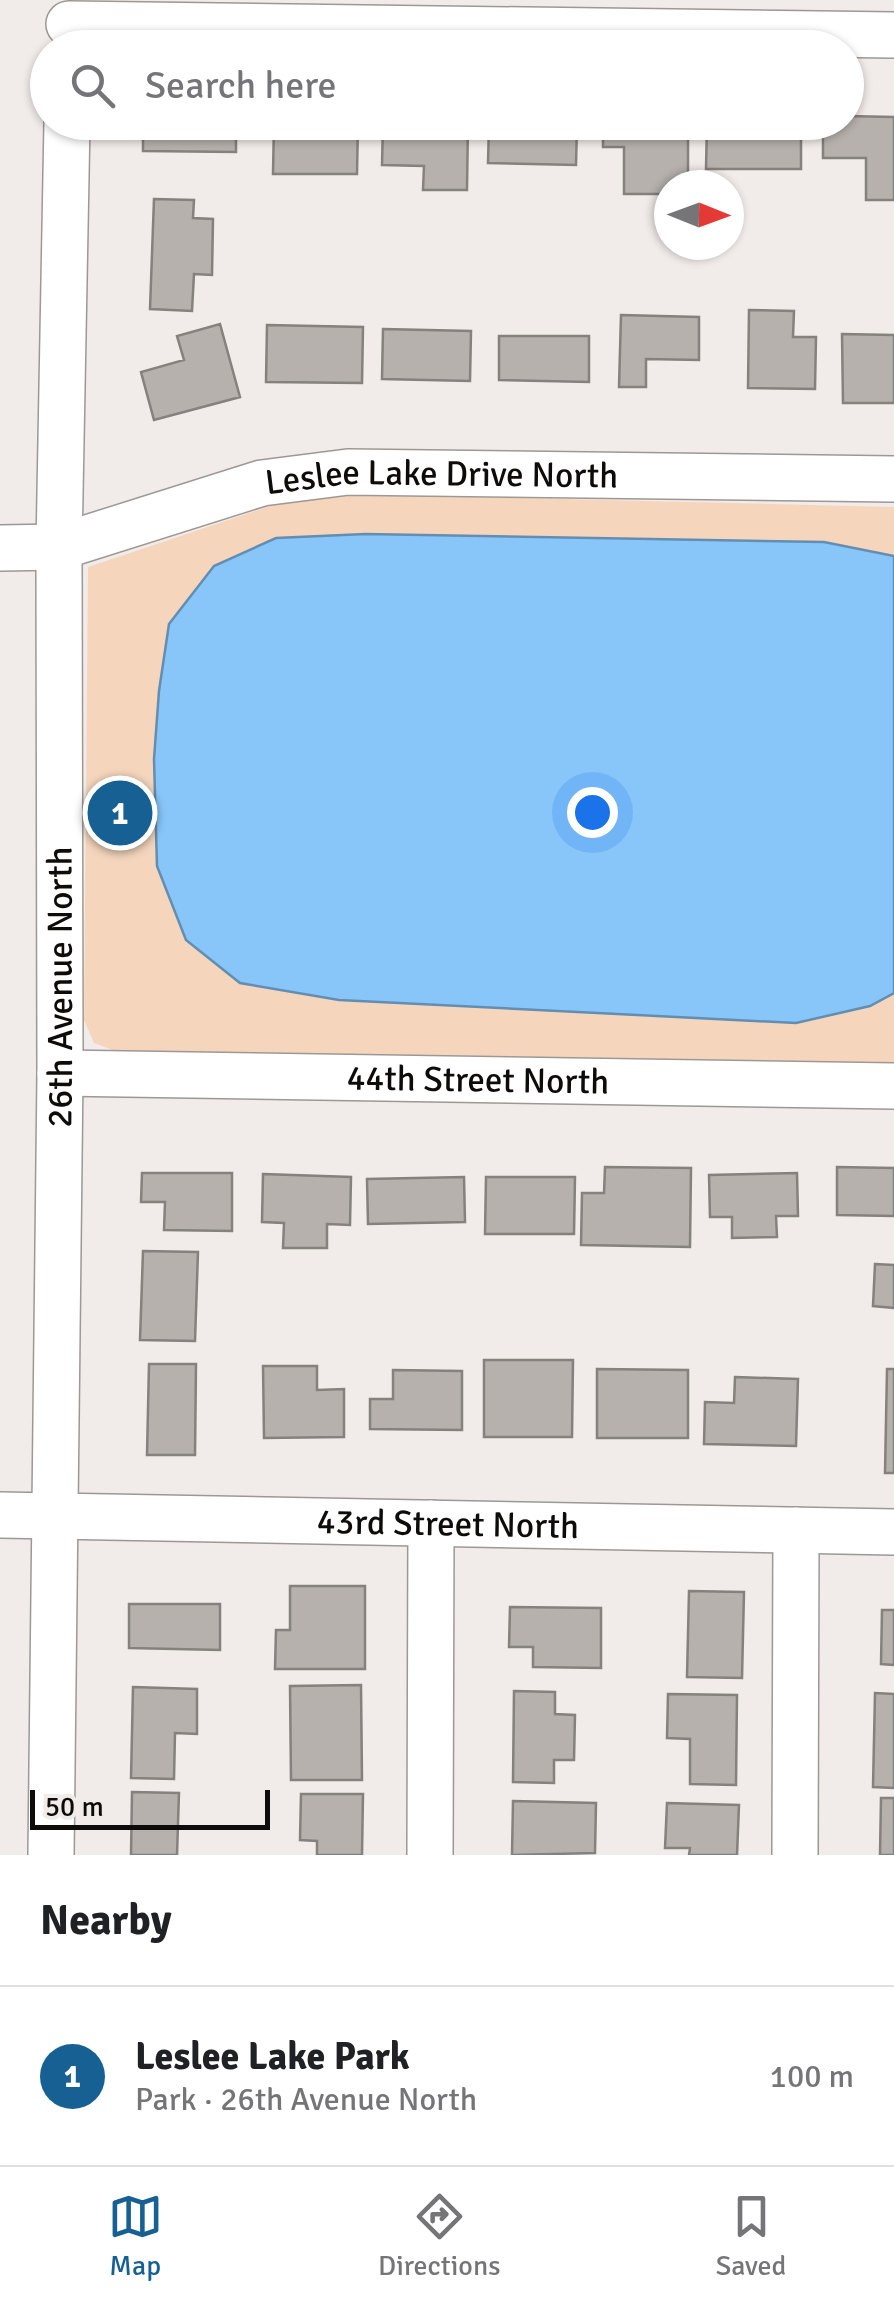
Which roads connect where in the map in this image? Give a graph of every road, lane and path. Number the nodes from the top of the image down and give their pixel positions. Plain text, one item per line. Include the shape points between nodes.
1 (69, 24) edge
2 (519, 30) edge
3 (864, 35) edge
4 (894, 35) edge
5 (67, 140) edge
6 (894, 479) edge
7 (60, 547) junction
8 (0, 548) edge
9 (60, 1073) junction
10 (894, 1086) edge
11 (0, 1515) edge
12 (55, 1516) junction
13 (431, 1523) junction
14 (796, 1530) junction
15 (894, 1532) edge
16 (51, 1855) edge
17 (430, 1855) edge
18 (794, 1855) edge

1 - 2 street
3 - 4 street
5 - 7 street, 26th Avenue North
6 - 7 street, Leslee Lake Drive North via 348,472 262,483
7 - 8 street, Leslee Lake Drive North
7 - 9 street, 26th Avenue North
9 - 10 street, 44th Street North
9 - 12 street, 26th Avenue North
11 - 12 street, 43rd Street North
12 - 13 street, 43rd Street North
12 - 16 street, 26th Avenue North
13 - 14 street, 43rd Street North
13 - 17 street
14 - 15 street, 43rd Street North
14 - 18 street

